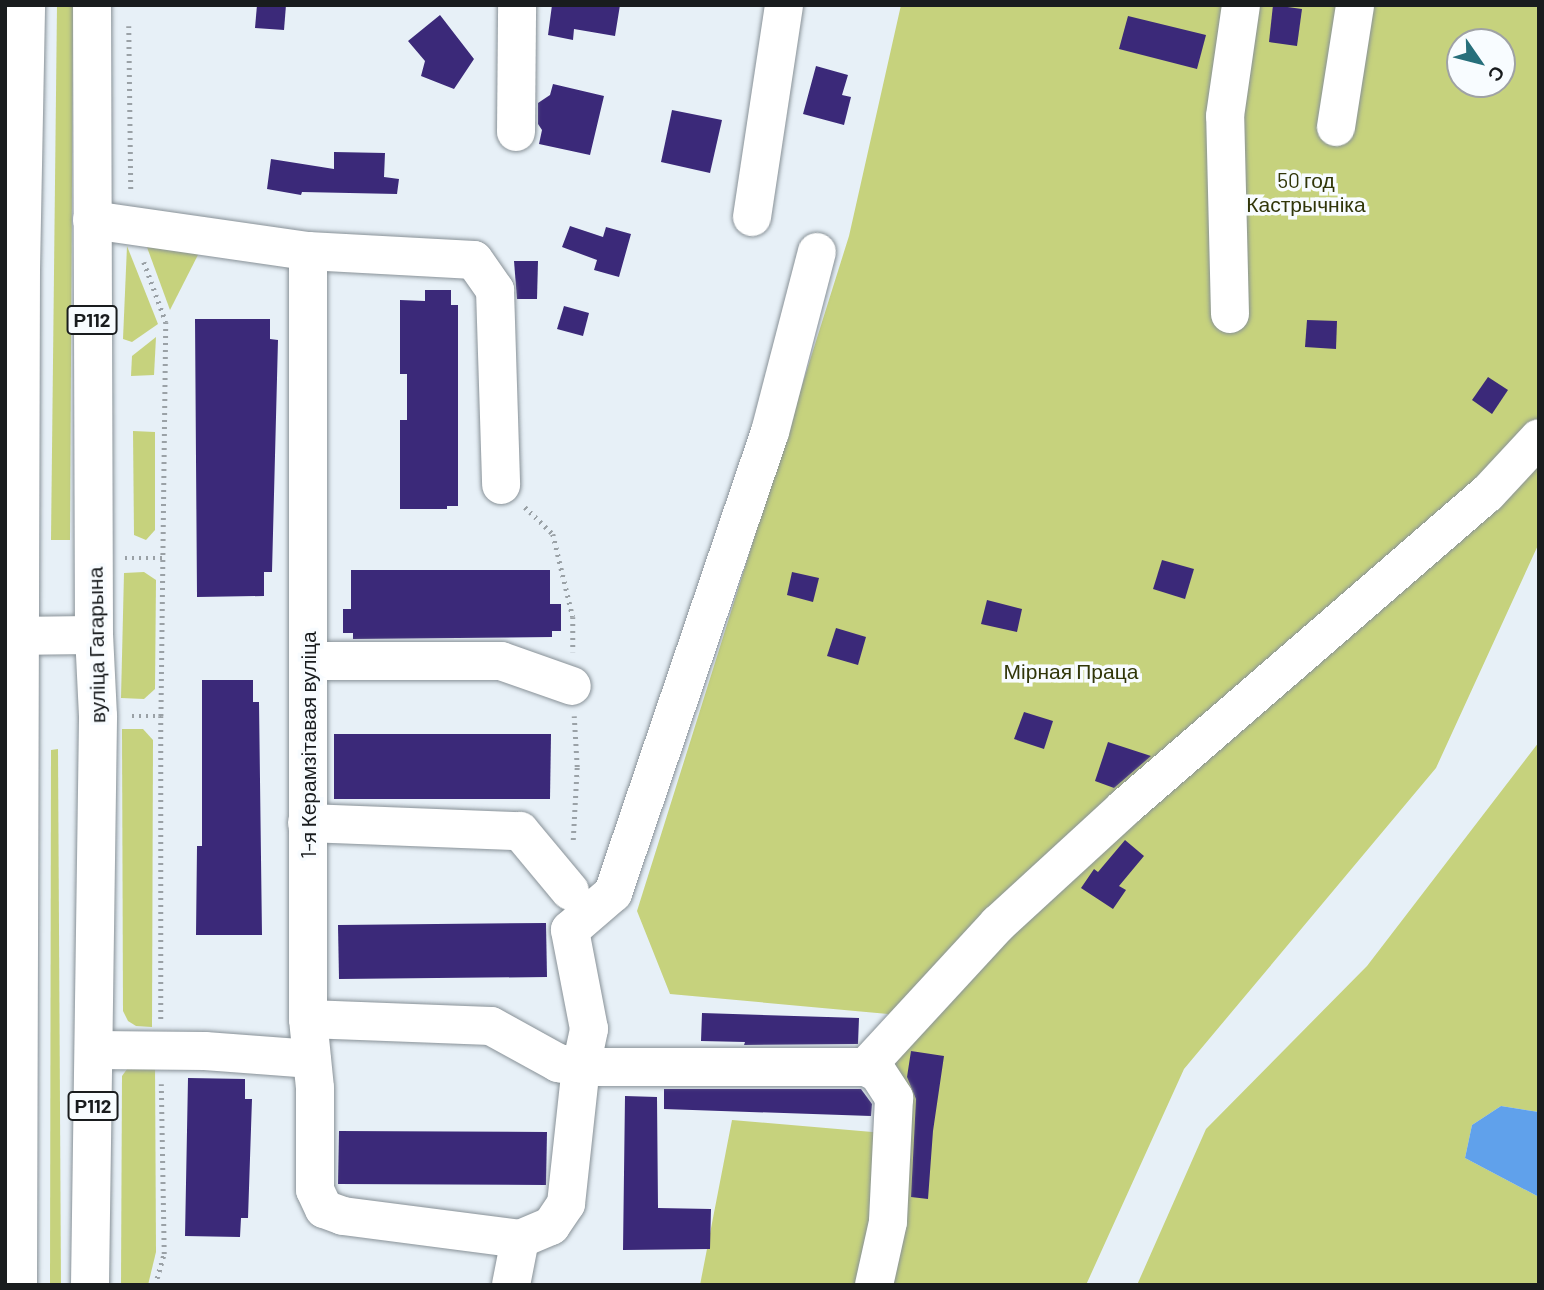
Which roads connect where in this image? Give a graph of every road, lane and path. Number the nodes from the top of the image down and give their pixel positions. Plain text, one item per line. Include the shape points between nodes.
1 (26, 5) edge
2 (92, 5) edge
3 (517, 5) edge
4 (784, 5) edge
5 (1241, 5) edge
6 (1355, 5) edge
7 (129, 19) dead end
8 (1336, 127) dead end
9 (516, 132) dead end
10 (752, 217) dead end
11 (92, 220) junction
12 (131, 225) junction
13 (308, 251) junction
14 (817, 251) dead end
15 (1230, 314) dead end
16 (1539, 438) edge
17 (501, 485) dead end
18 (119, 557) dead end
19 (163, 558) junction
20 (94, 635) junction
21 (13, 636) edge
22 (307, 661) junction
23 (572, 686) dead end
24 (121, 716) dead end
25 (161, 716) junction
26 (307, 823) junction
27 (570, 891) dead end
28 (308, 1019) junction
29 (94, 1050) junction
30 (161, 1052) junction
31 (312, 1059) junction
32 (581, 1067) junction
33 (866, 1067) junction
34 (520, 1239) junction
35 (18, 1285) edge
36 (90, 1285) edge
37 (155, 1285) edge
38 (511, 1285) edge
39 (874, 1285) edge

1 - 21 main road
2 - 11 main road, вуліца Гагарына / Р112
3 - 9 main road
4 - 10 main road
5 - 15 main road via 1225,116
6 - 8 main road
7 - 12 path
11 - 12 main road
11 - 20 main road, вуліца Гагарына / Р112
12 - 13 main road
12 - 19 path via 166,322
13 - 17 main road via 474,260 495,290
13 - 22 main road, 1-я Керамзітавая вуліца
14 - 32 main road via 770,432 613,892 570,930 589,1029
16 - 33 main road via 1487,494 998,924
18 - 19 path
19 - 25 path
20 - 21 main road
20 - 29 main road, вуліца Гагарына / Р112 via 98,716
21 - 35 main road
22 - 23 main road via 501,661
22 - 26 main road, 1-я Керамзітавая вуліца
24 - 25 path
25 - 30 path
26 - 27 main road via 520,831
26 - 28 main road, 1-я Керамзітавая вуліца
28 - 31 main road, 1-я Керамзітавая вуліца
28 - 32 main road via 491,1026 558,1063
29 - 30 main road
29 - 36 main road, вуліца Гагарына / Р112
30 - 31 main road
30 - 37 path via 163,1254
31 - 34 main road, 1-я Керамзітавая вуліца via 314,1190 324,1209 342,1216
32 - 33 main road
32 - 34 main road via 566,1204 551,1226
33 - 39 main road via 878,1073 894,1098 888,1222
34 - 38 main road

